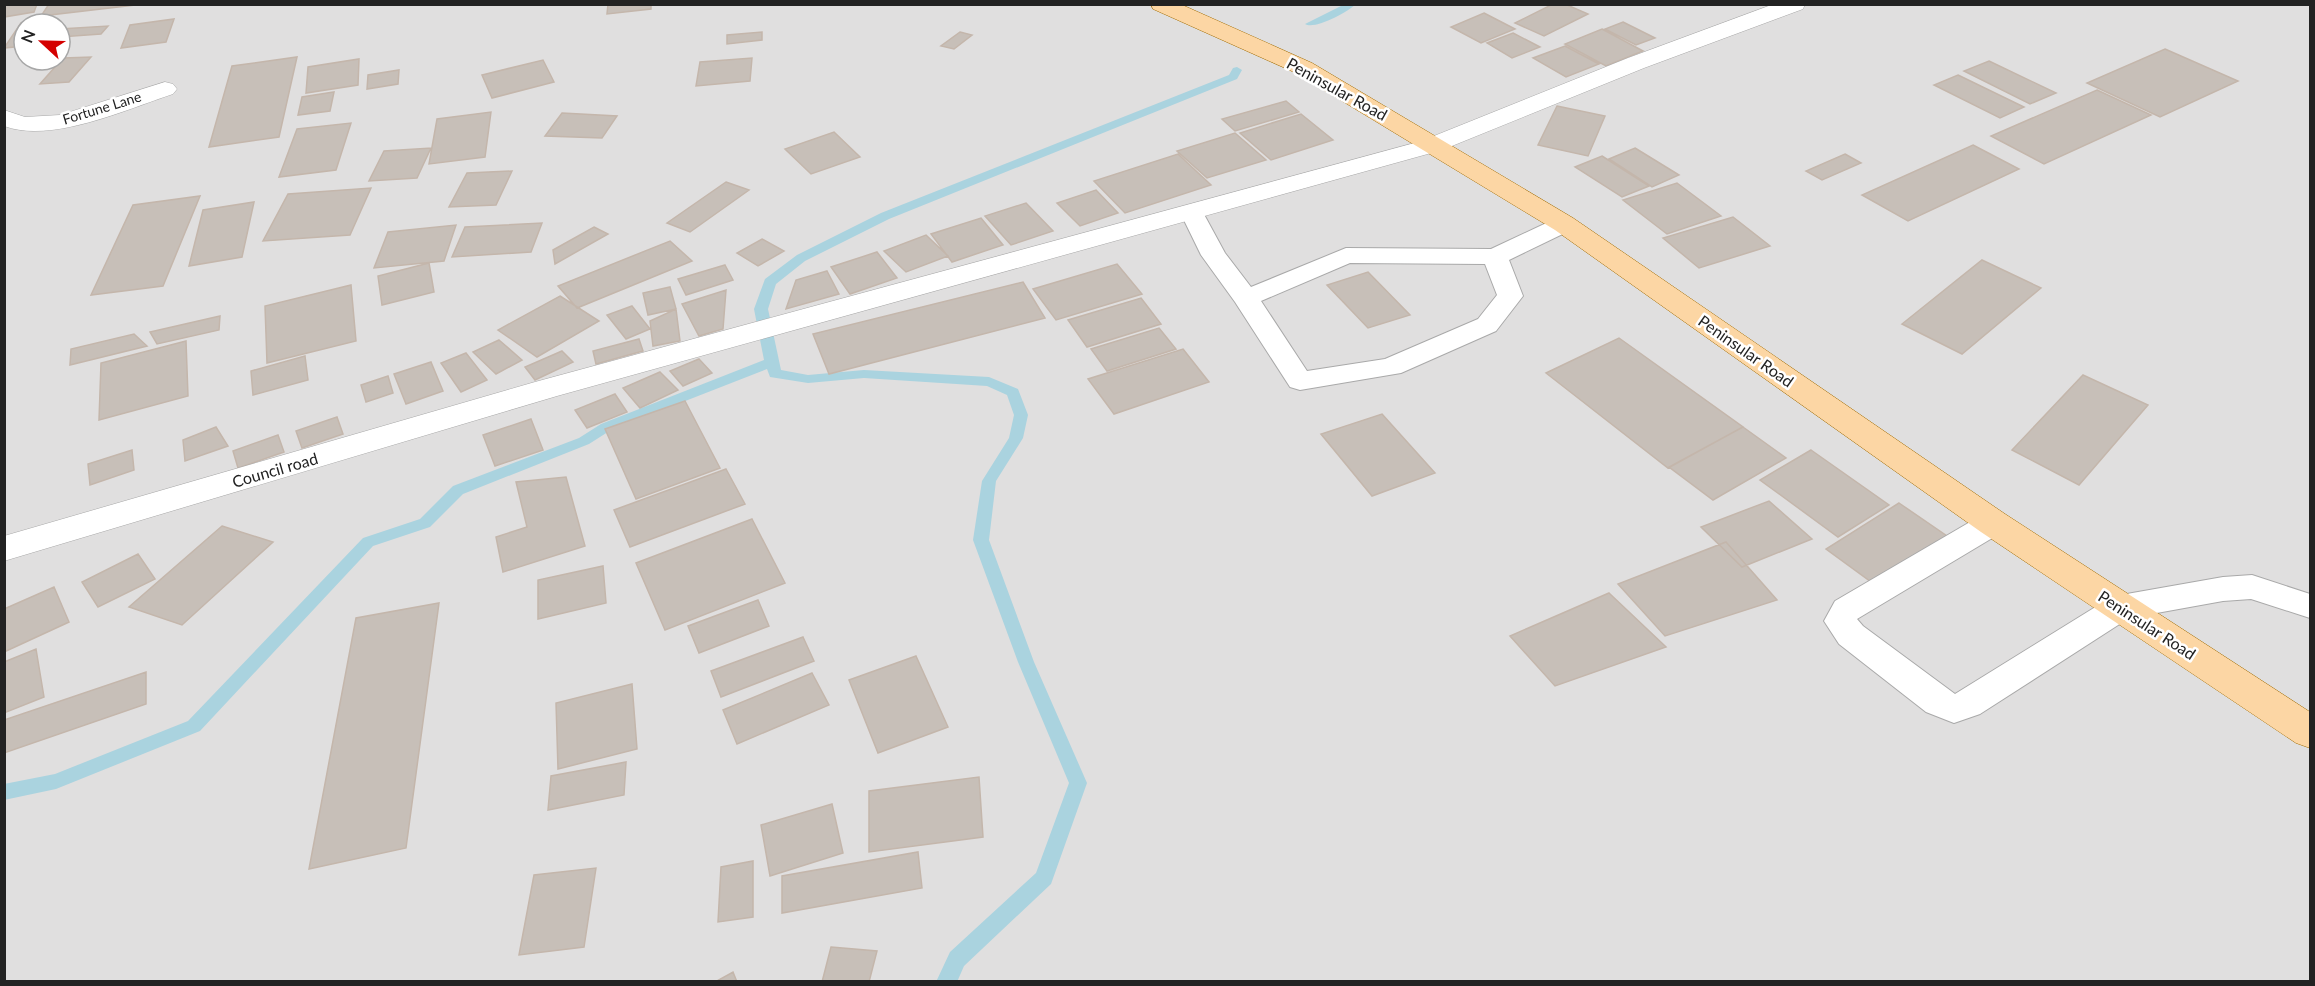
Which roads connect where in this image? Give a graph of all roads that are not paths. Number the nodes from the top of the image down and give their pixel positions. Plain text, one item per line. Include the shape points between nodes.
1 (1161, 4) edge
2 (1795, 4) edge
3 (165, 89) dead end
4 (4, 117) edge
5 (1433, 145) junction
6 (1192, 212) junction
7 (1564, 224) junction
8 (1496, 257) junction
9 (1246, 298) junction
10 (1993, 523) junction
11 (4, 549) edge
12 (2310, 606) edge
13 (2121, 607) junction
14 (2310, 732) edge

1 - 5 main road, Peninsular Road via 1304,68
2 - 5 street, Council road
3 - 4 street, Fortune Lane via 62,122 21,124
5 - 6 street, Council road
5 - 7 main road, Peninsular Road
6 - 9 lane via 1213,255
6 - 11 street, Council road via 546,389
7 - 8 lane
7 - 10 main road, Peninsular Road
8 - 9 lane via 1346,255
8 - 9 lane via 1510,296 1487,325 1391,367 1300,381
10 - 13 main road, Peninsular Road
10 - 13 lane via 1846,610 1840,621 1851,635 1938,702 1954,709 1968,704
12 - 13 lane via 2252,587
13 - 14 main road, Peninsular Road

